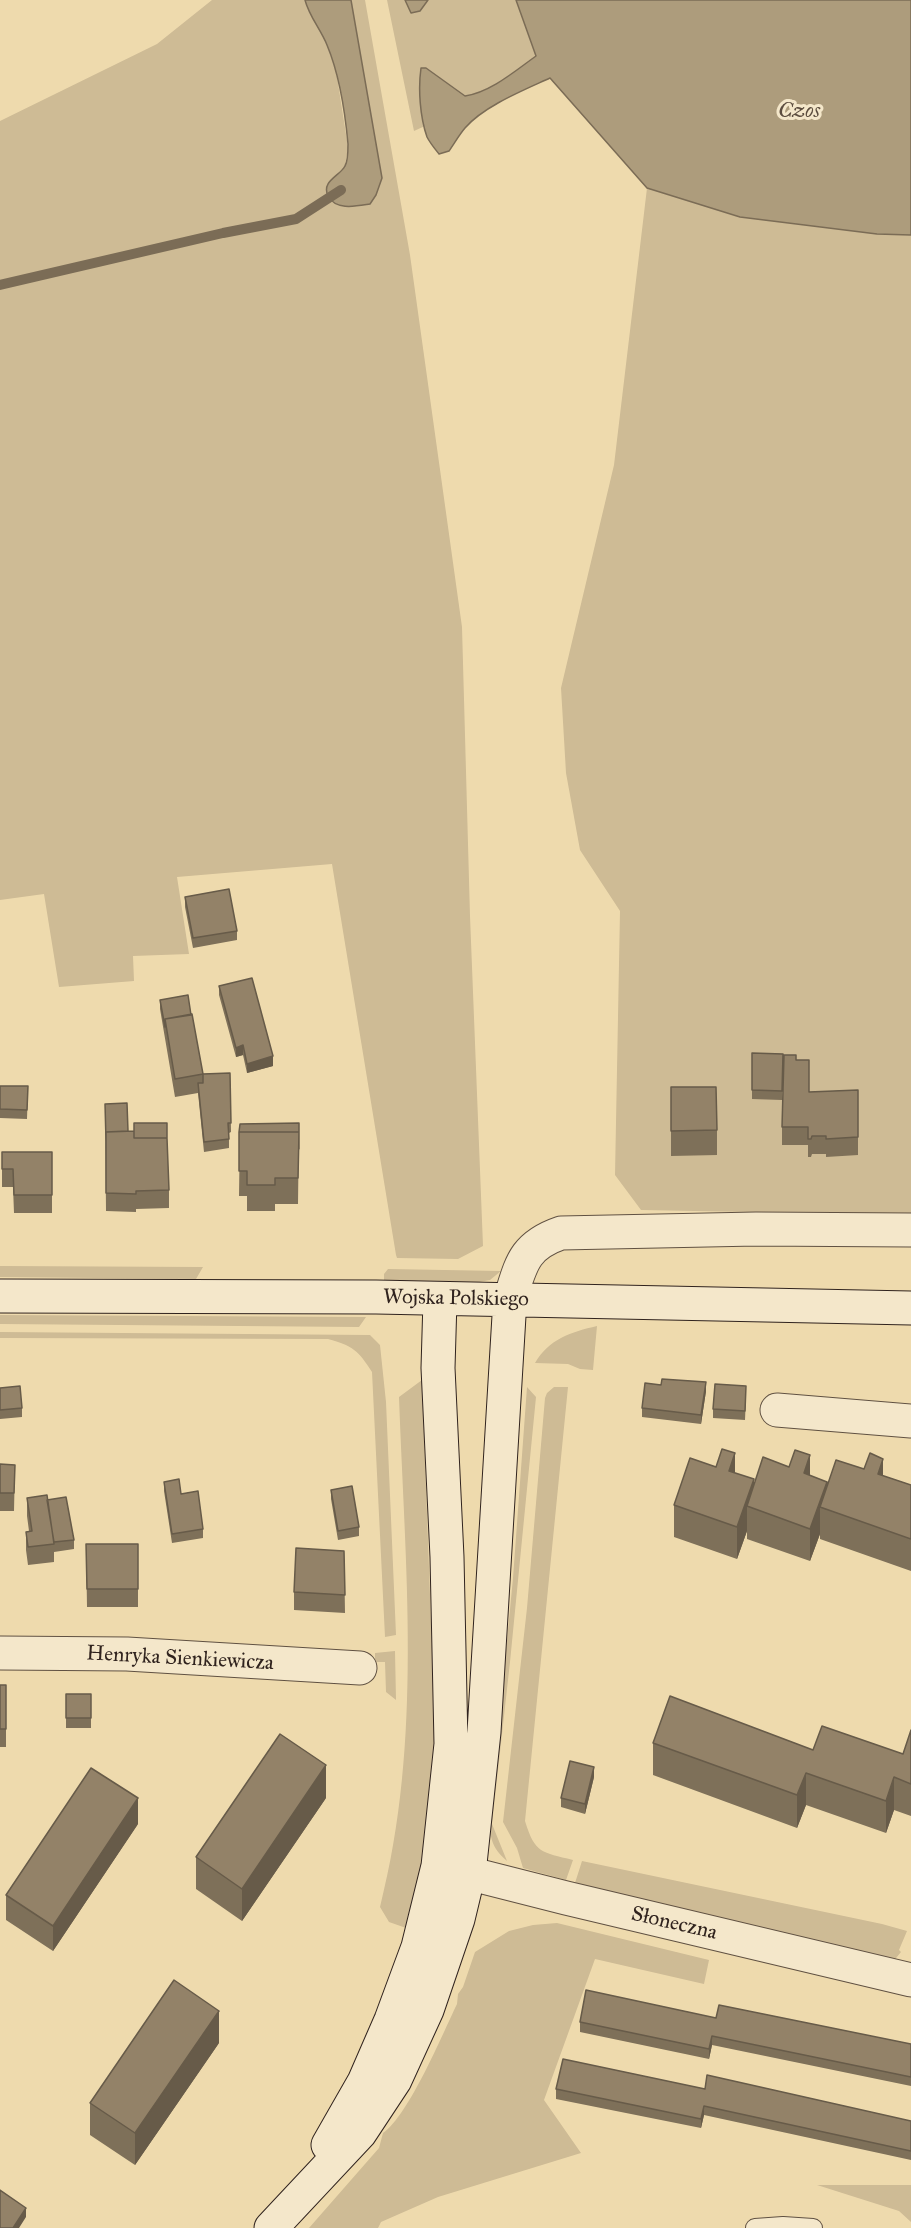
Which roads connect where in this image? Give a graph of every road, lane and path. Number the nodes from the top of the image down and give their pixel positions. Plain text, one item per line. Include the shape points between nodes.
1 (911, 1230) edge
2 (0, 1296) edge
3 (510, 1299) junction
4 (440, 1300) junction
5 (911, 1308) edge
6 (777, 1410) dead end
7 (911, 1421) edge
8 (0, 1653) edge
9 (360, 1668) dead end
10 (453, 1869) junction
11 (911, 1980) edge
12 (281, 2218) edge
13 (755, 2228) edge
14 (813, 2228) edge

1 - 3 street via 561,1233 528,1251
2 - 4 street, Wojska Polskiego
3 - 4 street, Wojska Polskiego
3 - 5 street, Wojska Polskiego
3 - 10 street via 484,1732
4 - 10 street via 438,1368 447,1557
6 - 7 street
8 - 9 street, Henryka Sienkiewicza via 127,1654
10 - 11 street, Słoneczna
10 - 12 street via 447,1956 395,2080 360,2133
13 - 14 lane

